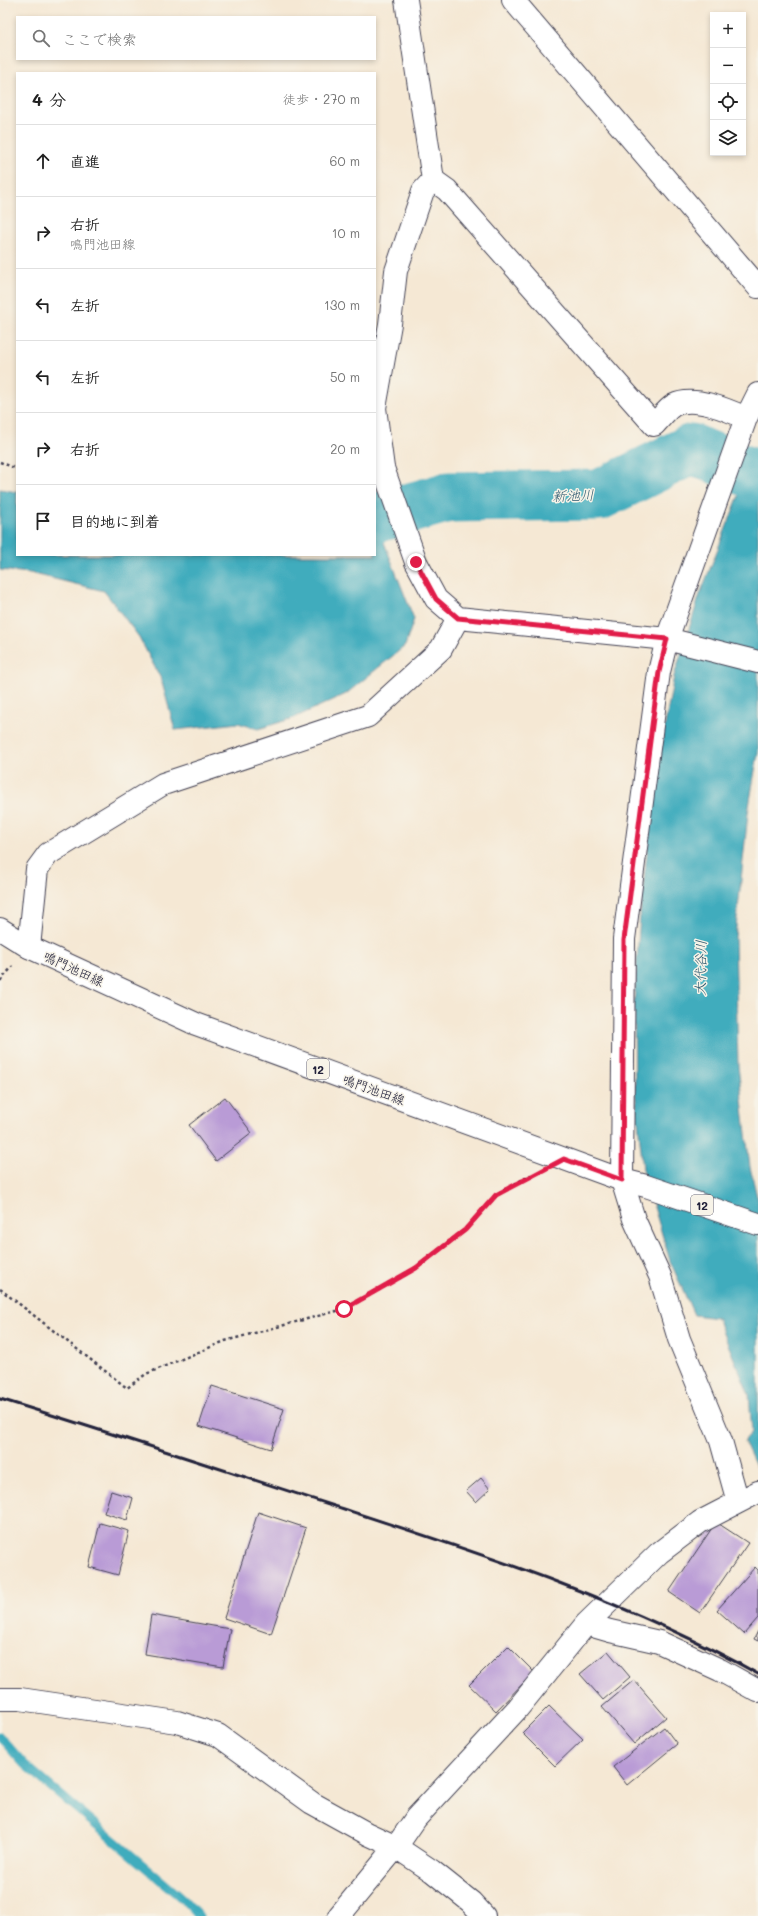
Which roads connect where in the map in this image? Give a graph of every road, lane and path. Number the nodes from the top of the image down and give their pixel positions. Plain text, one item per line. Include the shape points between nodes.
1 (406, 0) edge
2 (513, 0) edge
3 (433, 180) junction
4 (758, 287) edge
5 (758, 394) edge
6 (376, 402) edge
7 (376, 416) edge
8 (746, 418) junction
9 (0, 462) edge
10 (16, 469) edge
11 (458, 618) junction
12 (674, 641) junction
13 (758, 662) edge
14 (0, 929) edge
15 (29, 947) junction
16 (564, 1159) junction
17 (622, 1180) junction
18 (758, 1224) edge
19 (0, 1289) edge
20 (748, 1497) edge
21 (586, 1624) junction
22 (758, 1691) edge
23 (0, 1699) edge
24 (396, 1847) junction
25 (339, 1916) edge
26 (484, 1916) edge

1 - 3 street
2 - 4 street
3 - 6 street via 423,192 396,271 390,324
3 - 8 street via 446,190 654,425 675,405 692,402 721,406
5 - 8 street
7 - 11 street via 383,468 416,562 436,599
8 - 12 street
9 - 10 path
11 - 12 street
11 - 15 street via 441,649 368,716 163,784 48,854 37,870
12 - 13 street
12 - 17 street via 659,672 624,940
14 - 15 street, 鳴門池田線 / 12
15 - 16 street, 鳴門池田線 / 12 via 196,1024
16 - 17 street, 鳴門池田線 / 12
16 - 19 path via 496,1195 465,1230 416,1268 344,1309 224,1341 146,1374 127,1388
17 - 18 street, 鳴門池田線 / 12
17 - 20 street via 634,1219 660,1276 679,1339 721,1441
20 - 21 street via 700,1522 659,1554
21 - 22 street via 659,1642
21 - 24 street via 518,1708 416,1818
23 - 24 street via 177,1722 218,1735 312,1803
24 - 25 street
24 - 26 street via 443,1880

